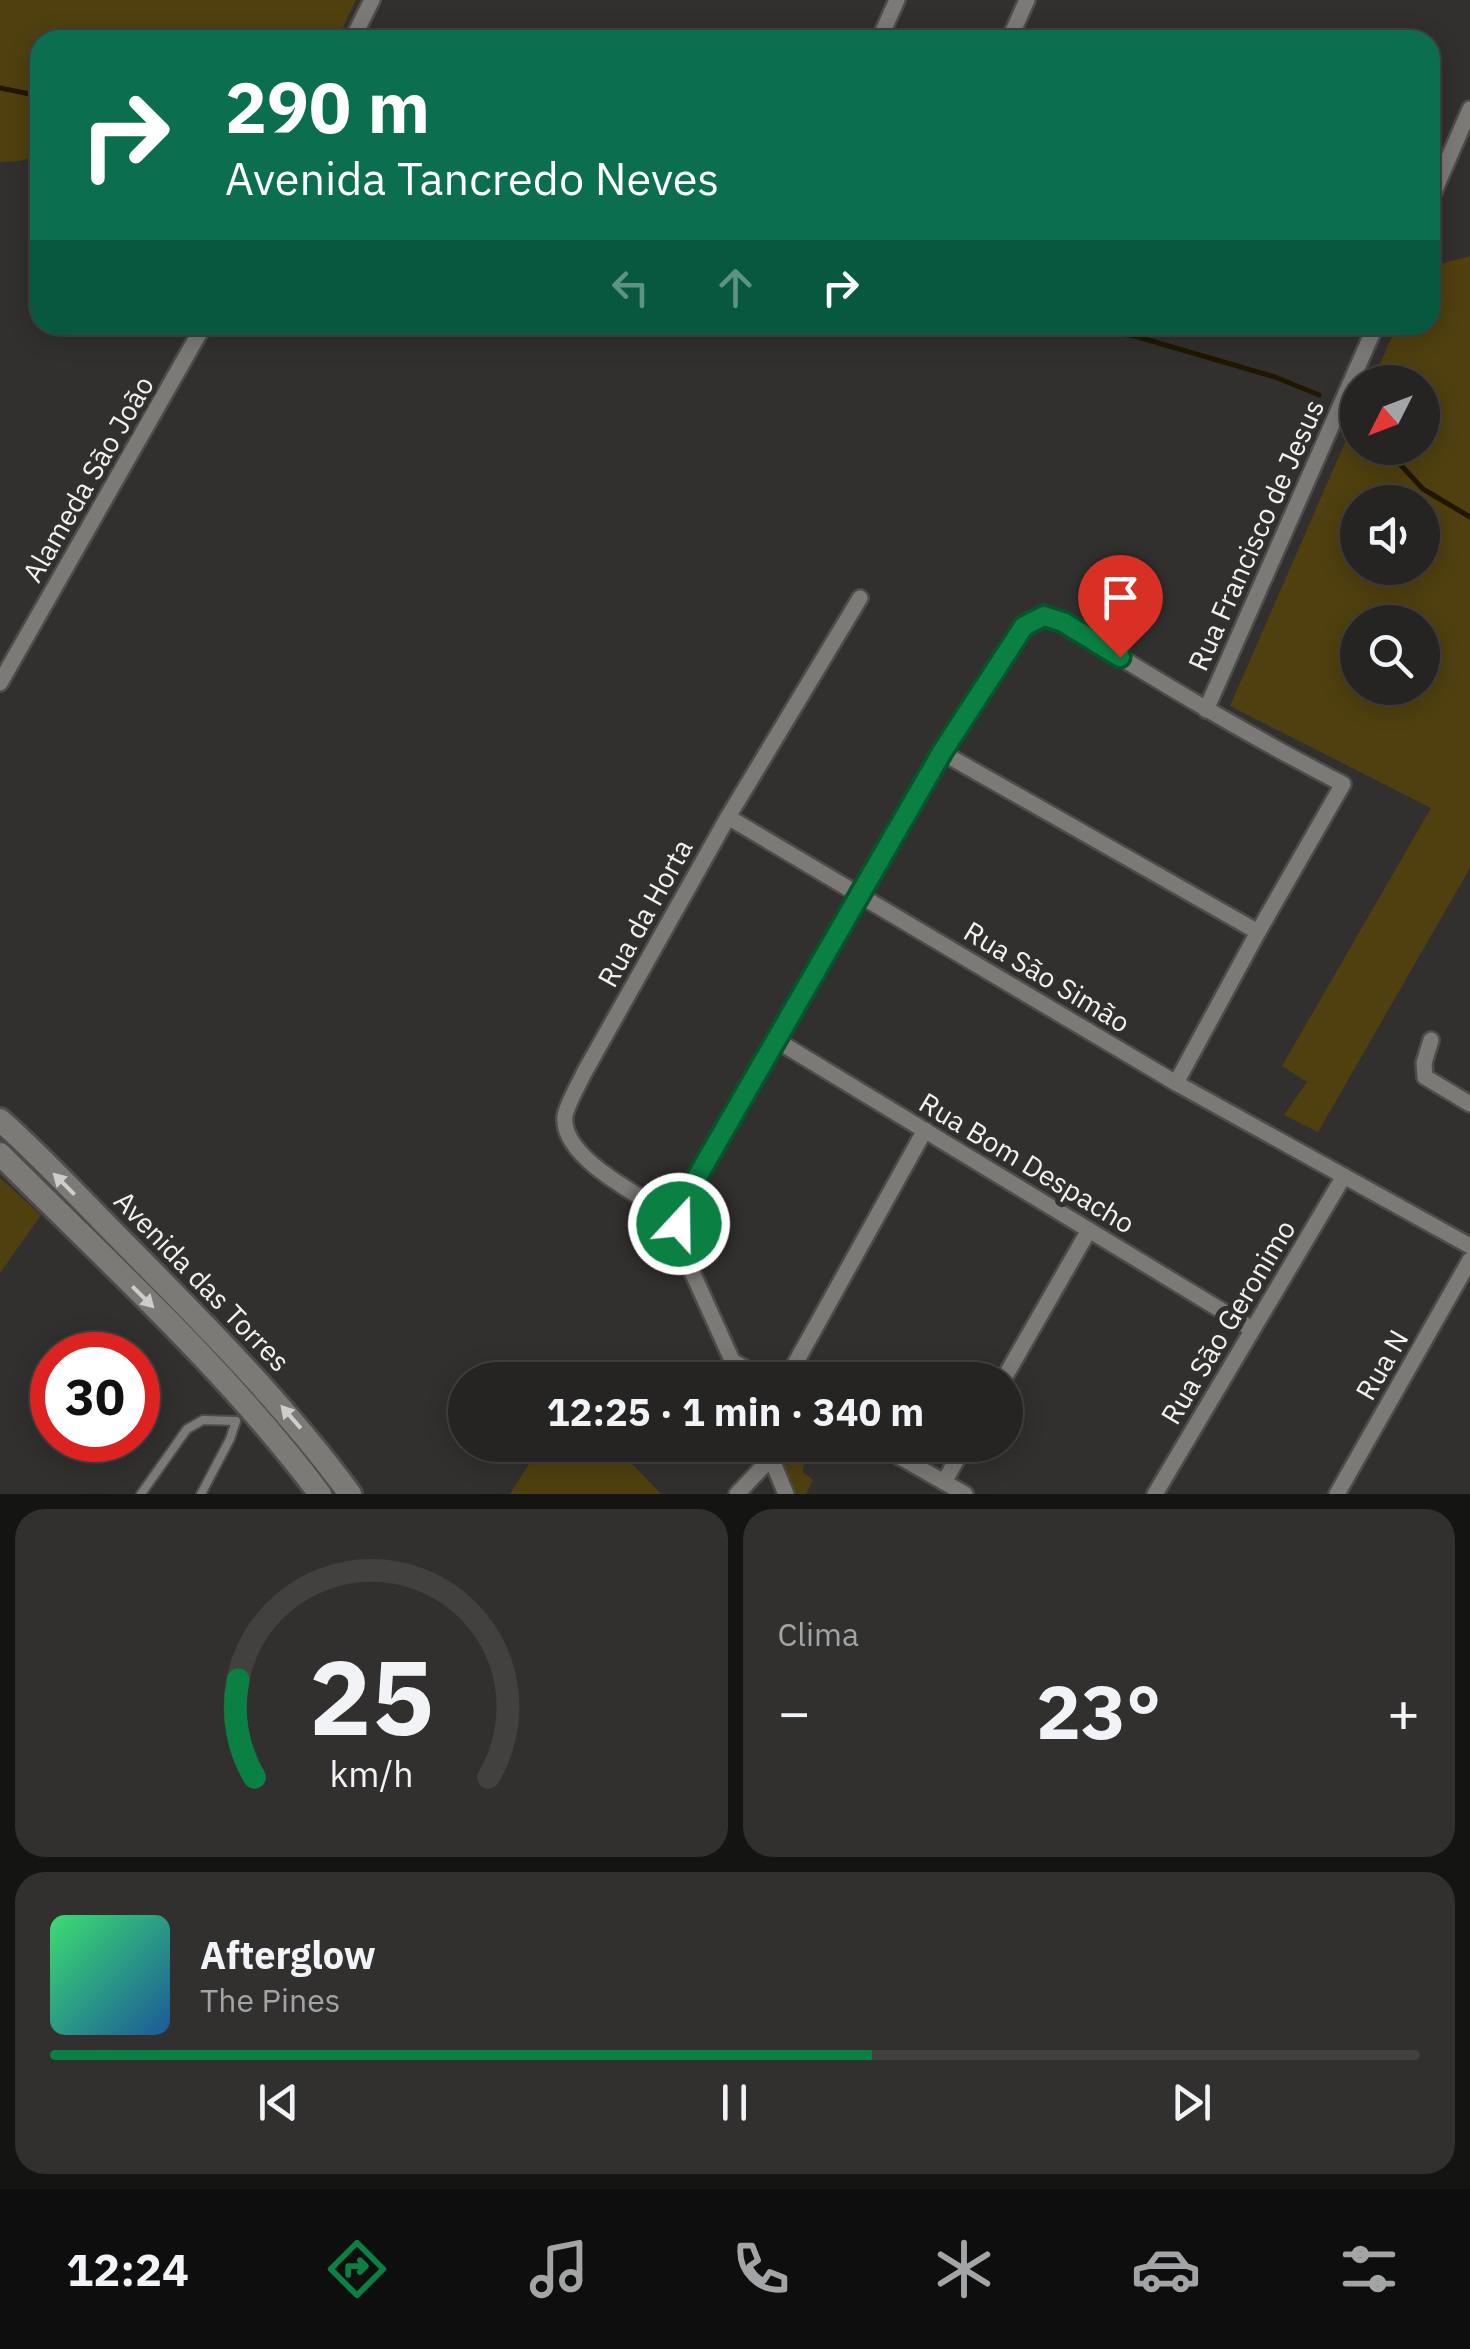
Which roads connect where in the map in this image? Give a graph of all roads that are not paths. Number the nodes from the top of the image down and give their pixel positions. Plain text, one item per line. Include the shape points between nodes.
1 (372, 0) edge
2 (897, 0) edge
3 (1027, 0) edge
4 (357, 30) edge
5 (884, 30) edge
6 (1014, 30) edge
7 (1470, 109) edge
8 (1440, 178) edge
9 (198, 335) edge
10 (1367, 335) edge
11 (860, 598) dead end
12 (0, 683) edge
13 (1206, 710) junction
14 (942, 752) junction
15 (728, 817) junction
16 (860, 895) junction
17 (1258, 932) junction
18 (776, 1040) junction
19 (1431, 1040) dead end
20 (1176, 1082) junction
21 (1470, 1104) edge
22 (0, 1120) edge
23 (924, 1130) junction
24 (0, 1154) edge
25 (1344, 1176) junction
26 (679, 1224) junction
27 (1089, 1230) junction
28 (1470, 1246) edge
29 (1470, 1260) edge
30 (1252, 1329) junction
31 (734, 1362) edge
32 (796, 1362) edge
33 (1013, 1362) edge
34 (242, 1414) junction
35 (761, 1462) edge
36 (772, 1462) edge
37 (909, 1462) edge
38 (956, 1462) edge
39 (944, 1482) junction
40 (141, 1494) edge
41 (201, 1494) edge
42 (320, 1494) edge
43 (350, 1494) edge
44 (737, 1494) edge
45 (786, 1494) edge
46 (965, 1494) edge
47 (1155, 1494) edge
48 (1337, 1494) edge

1 - 4 street
2 - 5 street
3 - 6 street
7 - 8 street
9 - 12 street, Alameda São João
10 - 13 street, Rua Francisco de Jesus
11 - 15 street, Rua da Horta
13 - 14 street via 1044,616 1024,626
13 - 17 street via 1344,784
14 - 16 street
14 - 17 street
15 - 16 street, Rua São Simão
15 - 26 street, Rua da Horta via 565,1117 570,1141 588,1161
16 - 18 street
16 - 20 street, Rua São Simão
17 - 20 street
18 - 23 street, Rua Bom Despacho
18 - 26 street via 693,1184
19 - 21 street via 1426,1077
20 - 25 street, Rua São Simão
43 -> 22 main road, Avenida das Torres via 272,1395
23 - 27 street, Rua Bom Despacho
23 - 32 street
24 -> 34 main road, Avenida das Torres
25 - 28 street, Rua São Simão
25 - 30 street, Rua São Geronimo
26 - 31 street via 693,1274
27 - 30 street, Rua Bom Despacho
27 - 33 street
29 - 48 street, Rua N
30 - 47 street, Rua São Geronimo
34 - 40 lane via 187,1429
34 - 41 lane
34 - 42 main road, Avenida das Torres via 292,1456
35 - 44 street
36 - 45 street
37 - 39 street
38 - 39 street
39 - 46 street

